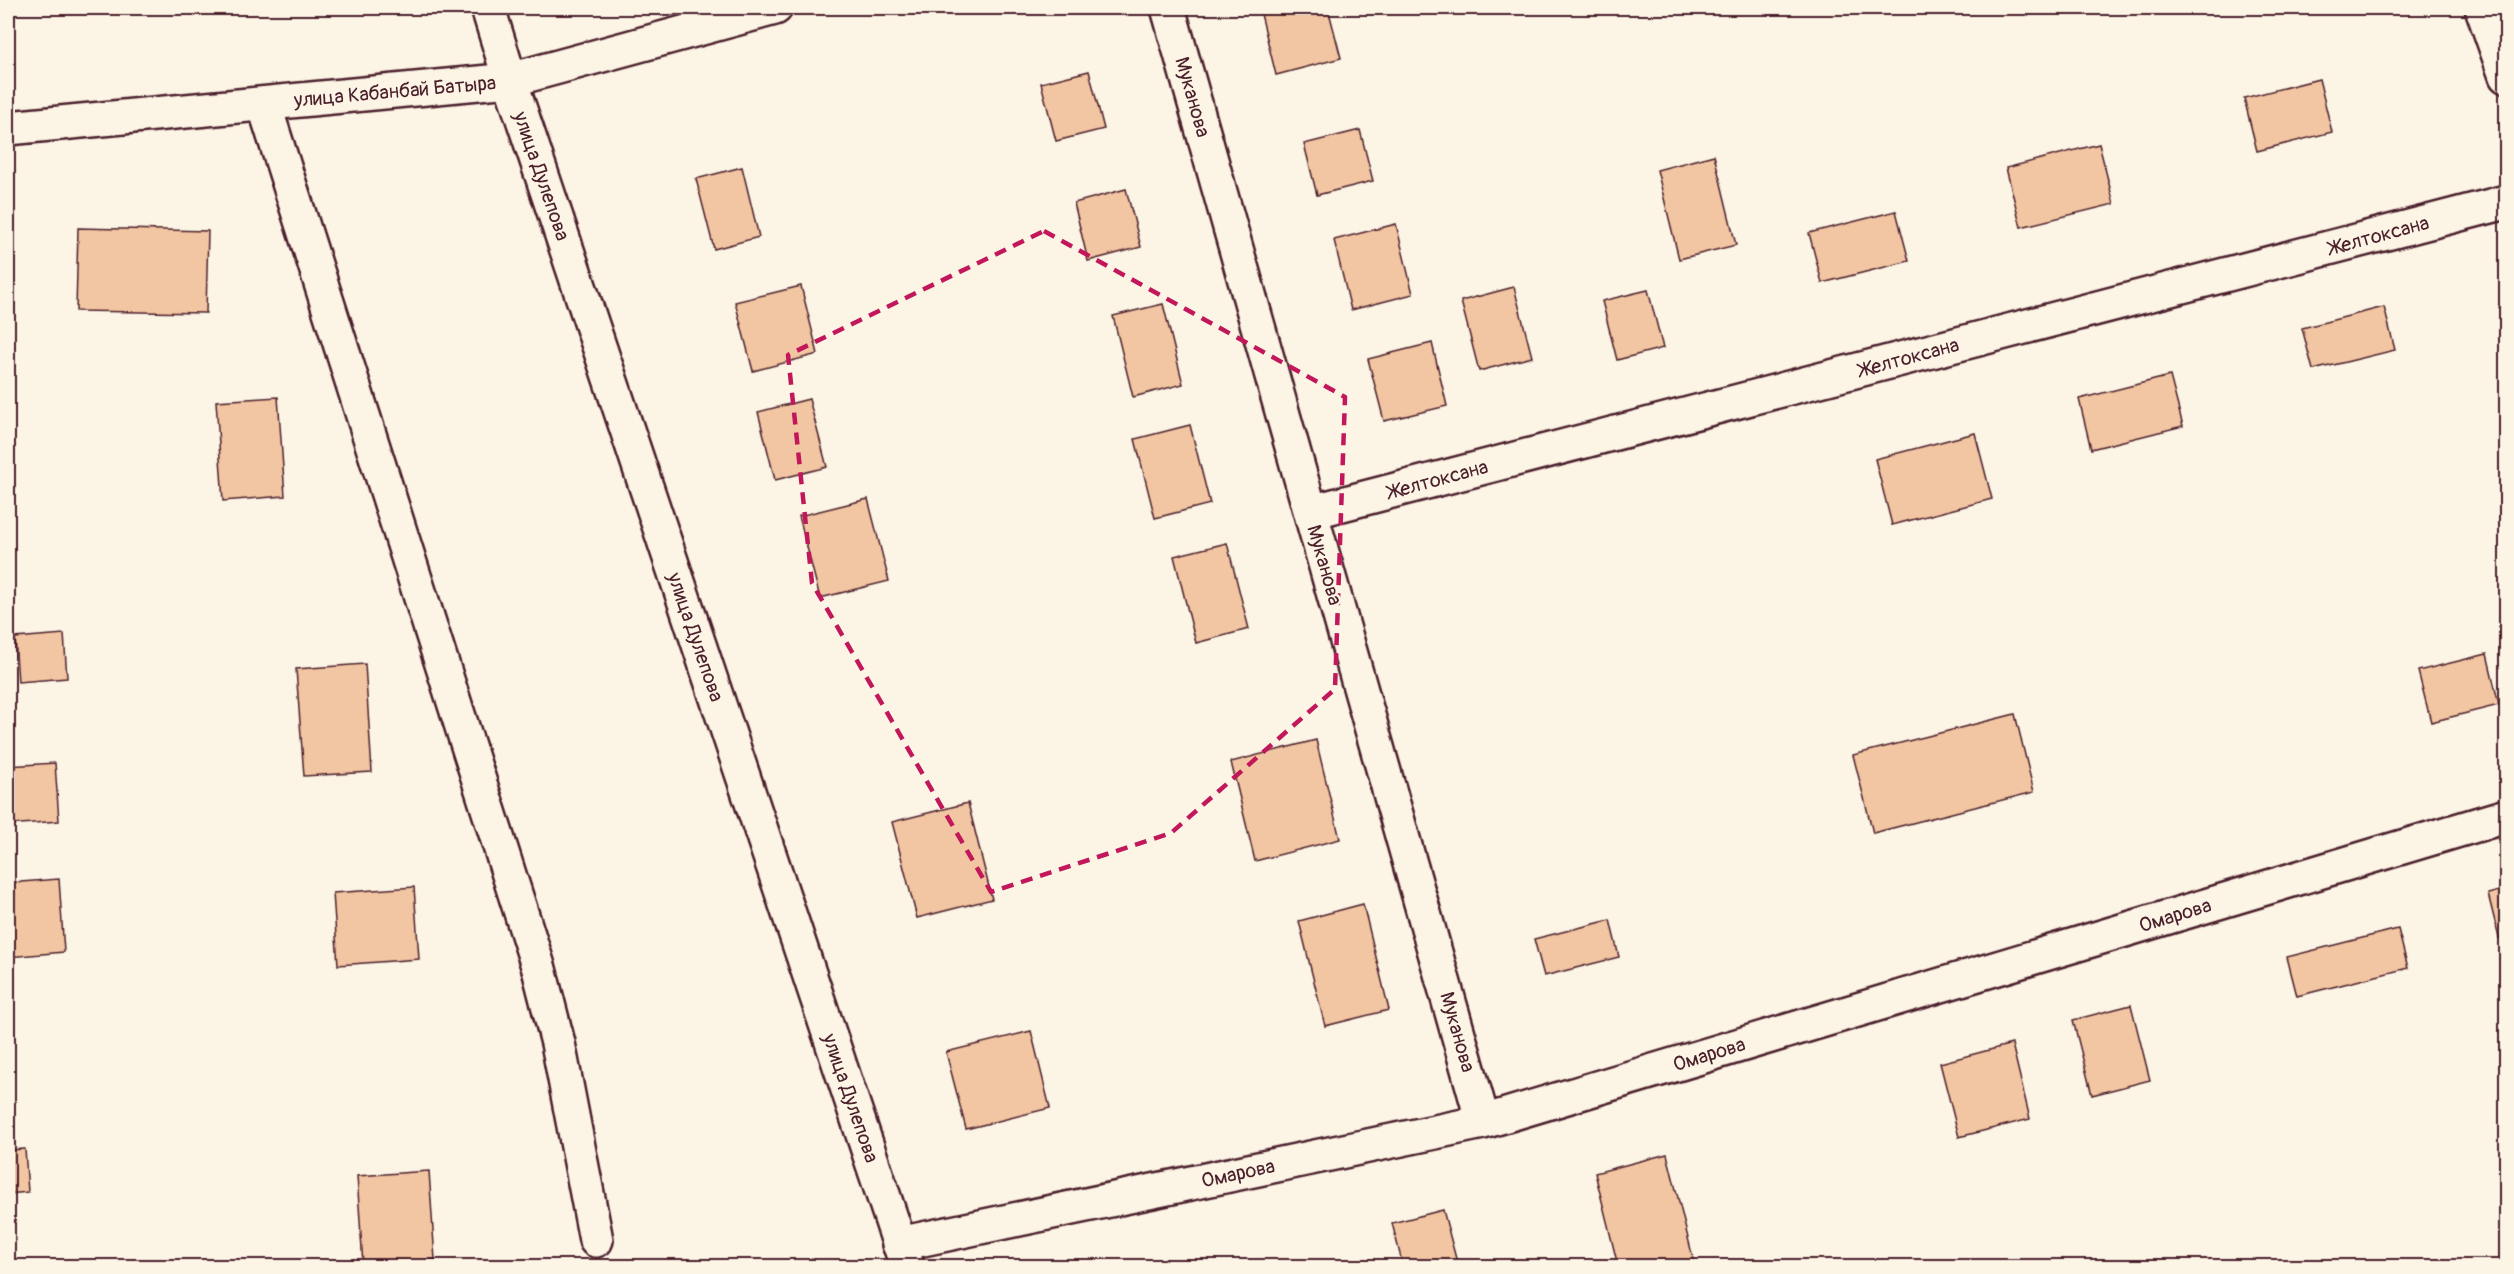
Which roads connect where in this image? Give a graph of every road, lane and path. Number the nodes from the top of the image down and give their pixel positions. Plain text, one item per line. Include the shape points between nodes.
1 (488, 8) edge
2 (775, 8) edge
3 (1168, 8) edge
4 (2482, 8) edge
5 (2506, 76) edge
6 (510, 80) junction
7 (264, 104) junction
8 (8, 128) edge
9 (2506, 202) edge
10 (1311, 512) junction
11 (2506, 816) edge
12 (1483, 1122) junction
13 (596, 1240) dead end
14 (903, 1255) edge

1 - 6 street, улица Дулепова
2 - 6 street, улица Кабанбай Батыра
3 - 10 street, Муканова
4 - 5 street
6 - 7 street, улица Кабанбай Батыра
6 - 14 street, улица Дулепова
7 - 8 street, улица Кабанбай Батыра
7 - 13 street via 539,969 558,1043
9 - 10 street, Желтоксана
10 - 12 street, Муканова
11 - 12 street, Омарова
12 - 14 street, Омарова

